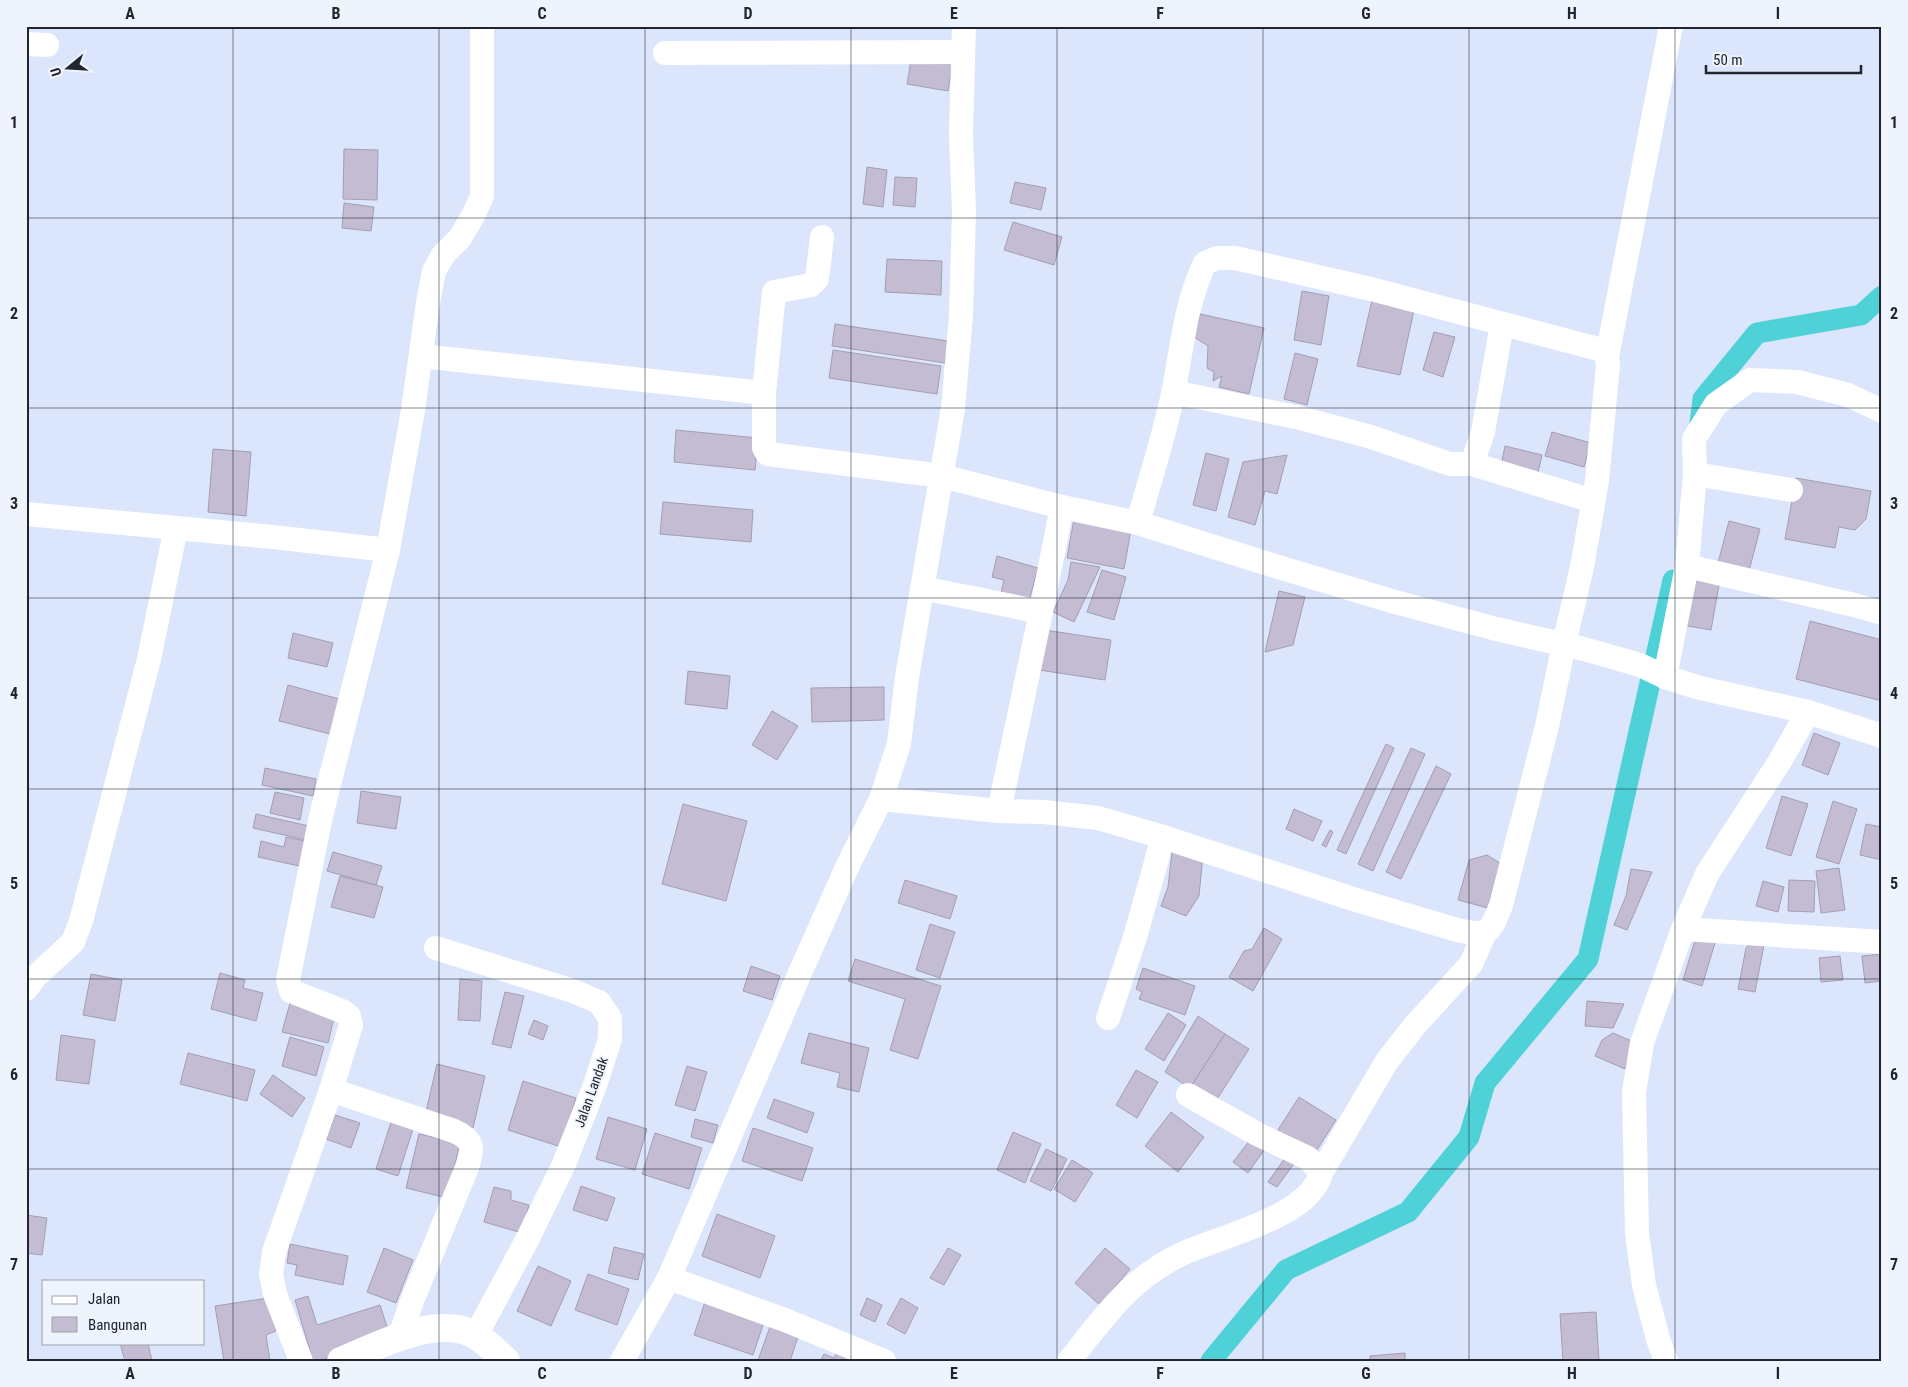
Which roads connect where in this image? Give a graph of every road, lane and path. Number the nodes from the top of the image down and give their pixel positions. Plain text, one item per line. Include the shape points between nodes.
1 (482, 26) edge
2 (964, 26) edge
3 (1671, 26) edge
4 (962, 52) junction
5 (665, 53) dead end
6 (822, 237) dead end
7 (1502, 324) junction
8 (421, 356) junction
9 (1607, 357) junction
10 (1173, 392) junction
11 (764, 393) junction
12 (1882, 411) edge
13 (1472, 464) junction
14 (1695, 474) junction
15 (942, 476) junction
16 (1791, 490) dead end
17 (1593, 501) junction
18 (1062, 507) junction
19 (26, 514) edge
20 (1138, 523) junction
21 (176, 528) junction
22 (388, 550) junction
23 (1687, 566) junction
24 (922, 588) junction
25 (1041, 612) junction
26 (1882, 613) edge
27 (1574, 646) junction
28 (1665, 677) junction
29 (1808, 712) junction
30 (1882, 736) edge
31 (880, 799) junction
32 (999, 811) junction
33 (1163, 836) junction
34 (1683, 929) junction
35 (1485, 932) junction
36 (1882, 942) edge
37 (436, 948) dead end
38 (26, 989) edge
39 (1108, 1018) dead end
40 (331, 1090) junction
41 (1188, 1095) dead end
42 (1321, 1173) junction
43 (668, 1278) junction
44 (476, 1335) junction
45 (400, 1336) junction
46 (302, 1361) edge
47 (341, 1361) edge
48 (506, 1361) edge
49 (622, 1361) edge
50 (884, 1361) edge
51 (1069, 1361) edge
52 (1666, 1361) edge

1 - 8 street via 482,196 460,238 434,270
2 - 4 street
3 - 9 street
4 - 5 street
4 - 15 street via 964,212 961,316 953,408
6 - 11 street via 817,279 811,285 774,292
7 - 9 street via 1594,347
7 - 10 street via 1370,289 1235,258 1217,258 1205,263 1190,303
7 - 13 street via 1483,432
8 - 11 street
8 - 22 street
9 - 17 street
10 - 13 street via 1296,417 1368,436 1450,464
10 - 20 street
11 - 15 street via 764,448 768,454
12 - 14 street via 1848,395 1796,382 1750,380 1716,404 1694,439
13 - 17 street
14 - 16 street
14 - 23 street
15 - 18 street
15 - 24 street
17 - 27 street
18 - 20 street
18 - 25 street
19 - 21 street
20 - 27 street via 1395,602
21 - 22 street
21 - 38 street via 149,659 81,921 73,942
22 - 40 street via 321,816 288,980 291,991 349,1016 351,1025
23 - 26 street
23 - 28 street
24 - 25 street
24 - 31 street via 899,744
25 - 32 street
27 - 28 street via 1640,665
27 - 35 street via 1547,726 1501,905 1492,927
28 - 29 street
29 - 30 street
29 - 34 street via 1707,874
31 - 32 street
31 - 43 street via 799,975
32 - 33 street via 1098,818
33 - 35 street via 1353,899 1457,930 1475,934
33 - 39 street via 1136,934
34 - 36 street
34 - 52 street via 1642,1042 1634,1092 1637,1233 1644,1284
35 - 42 street via 1471,964 1387,1061
37 - 44 street, Jalan Landak via 573,991 599,1002 610,1018 610,1039 564,1164
40 - 45 street via 454,1131 470,1143 472,1152 468,1165
40 - 46 street via 274,1252 271,1274
41 - 42 street via 1308,1158
42 - 51 street via 1303,1199 1277,1216 1184,1253 1158,1267 1114,1304
43 - 49 street
43 - 50 street via 785,1320
44 - 45 street via 449,1328
44 - 48 street
45 - 47 street

